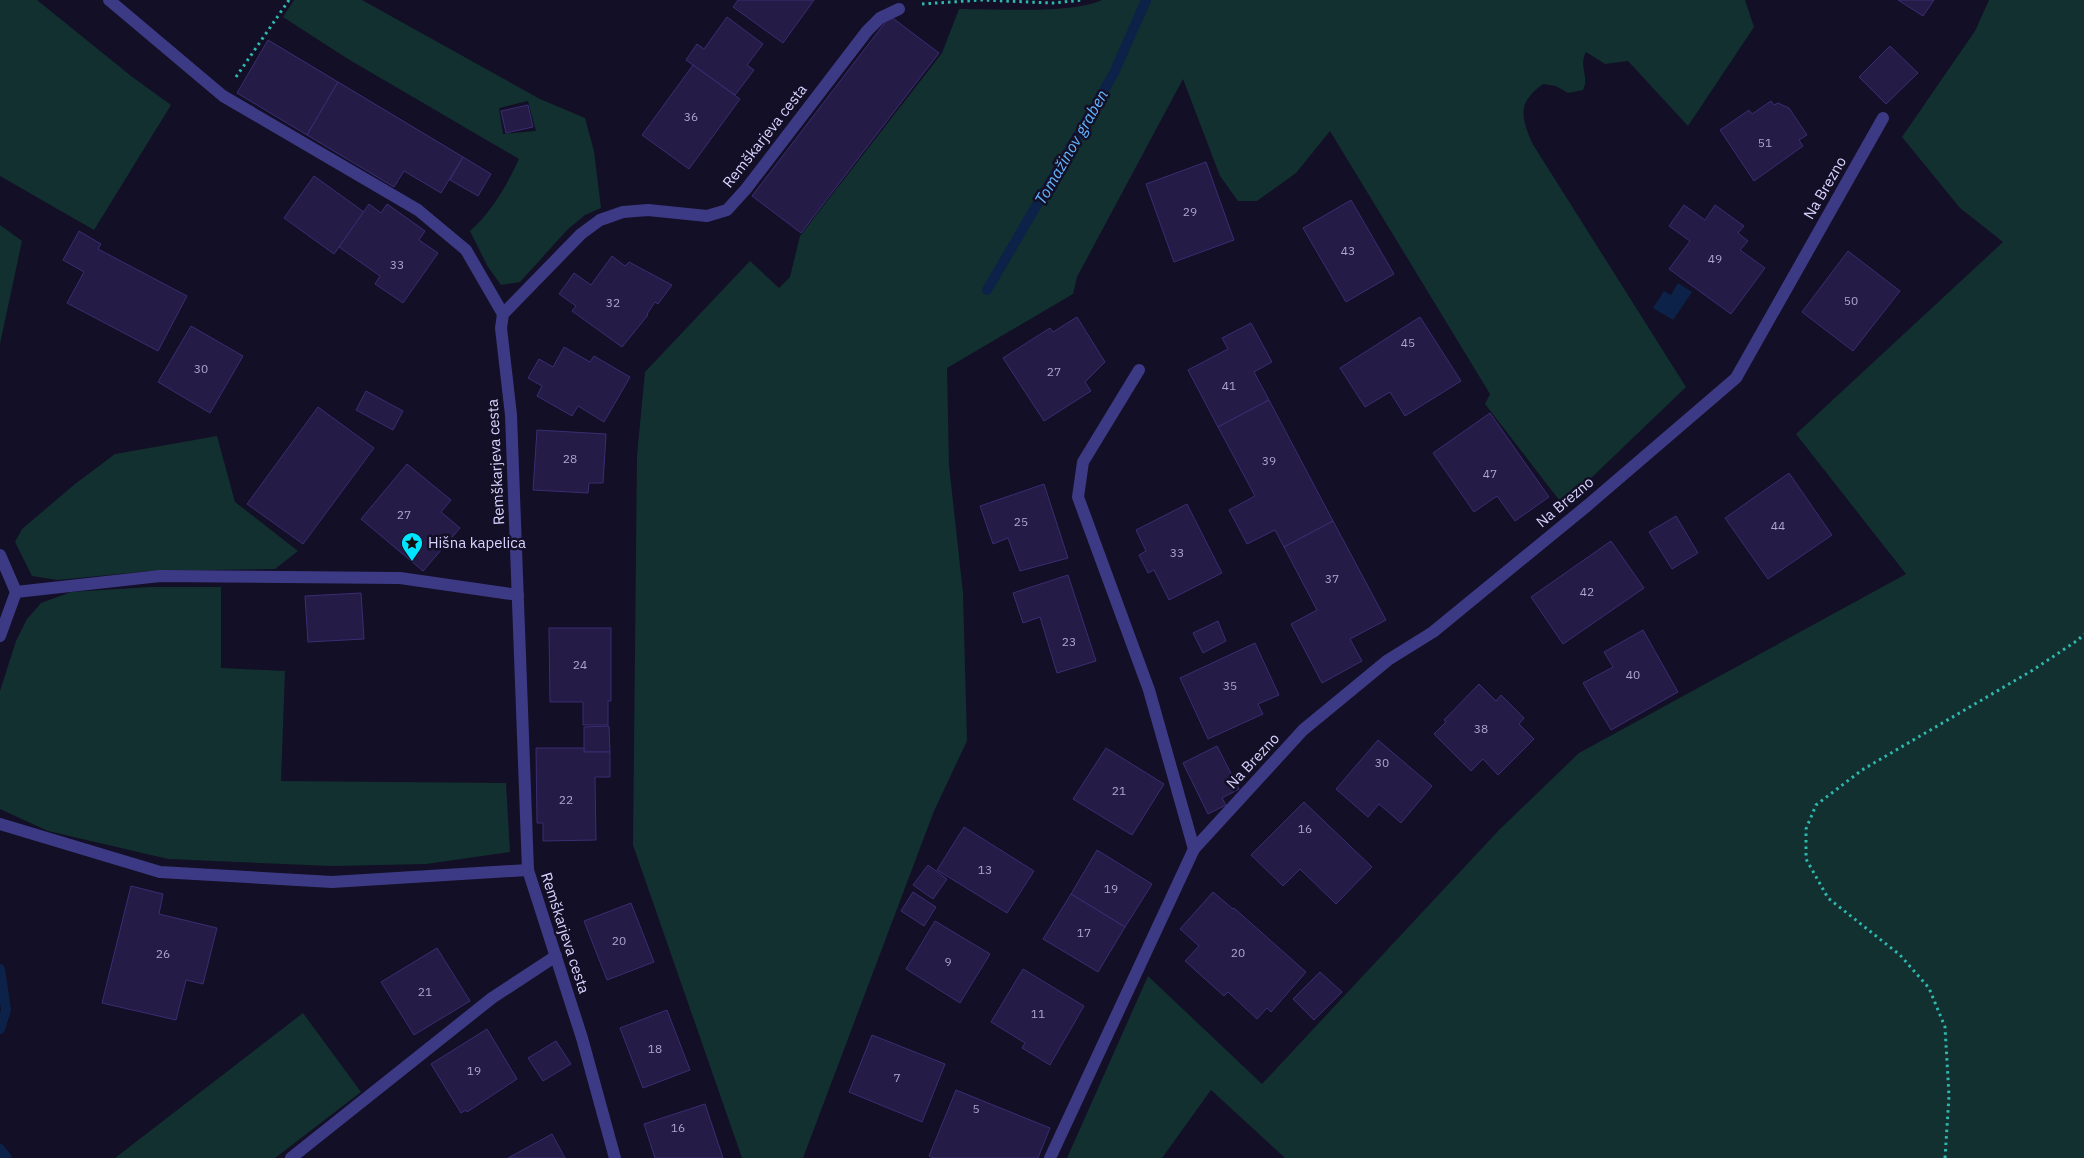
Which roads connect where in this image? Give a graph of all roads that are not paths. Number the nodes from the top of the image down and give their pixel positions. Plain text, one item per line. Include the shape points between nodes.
1 (109, 0) edge
2 (899, 9) road end
3 (1883, 118) dead end
4 (503, 314) junction
5 (1139, 370) dead end
6 (0, 555) edge
7 (16, 592) junction
8 (518, 595) junction
9 (0, 636) edge
10 (0, 824) edge
11 (1194, 849) junction
12 (528, 870) junction
13 (556, 956) junction
14 (291, 1158) edge
15 (615, 1158) edge
16 (1050, 1158) edge

1 - 4 street via 222,96 418,210 466,250
2 - 4 street, Remškarjeva cesta via 880,18 866,31 727,210 707,216 648,210 623,212 600,220 581,234
3 - 11 street, Na Brezno via 1736,378 1440,626 1388,660 1303,730
4 - 8 street, Remškarjeva cesta via 500,328 512,415
5 - 11 street via 1083,462 1078,497 1149,690
6 - 7 street
7 - 8 street via 160,576 400,578
7 - 9 street
8 - 12 street, Remškarjeva cesta
10 - 12 street via 160,872 332,882
11 - 16 street, Na Brezno
12 - 13 street, Remškarjeva cesta
13 - 14 street via 492,998
13 - 15 street, Remškarjeva cesta

